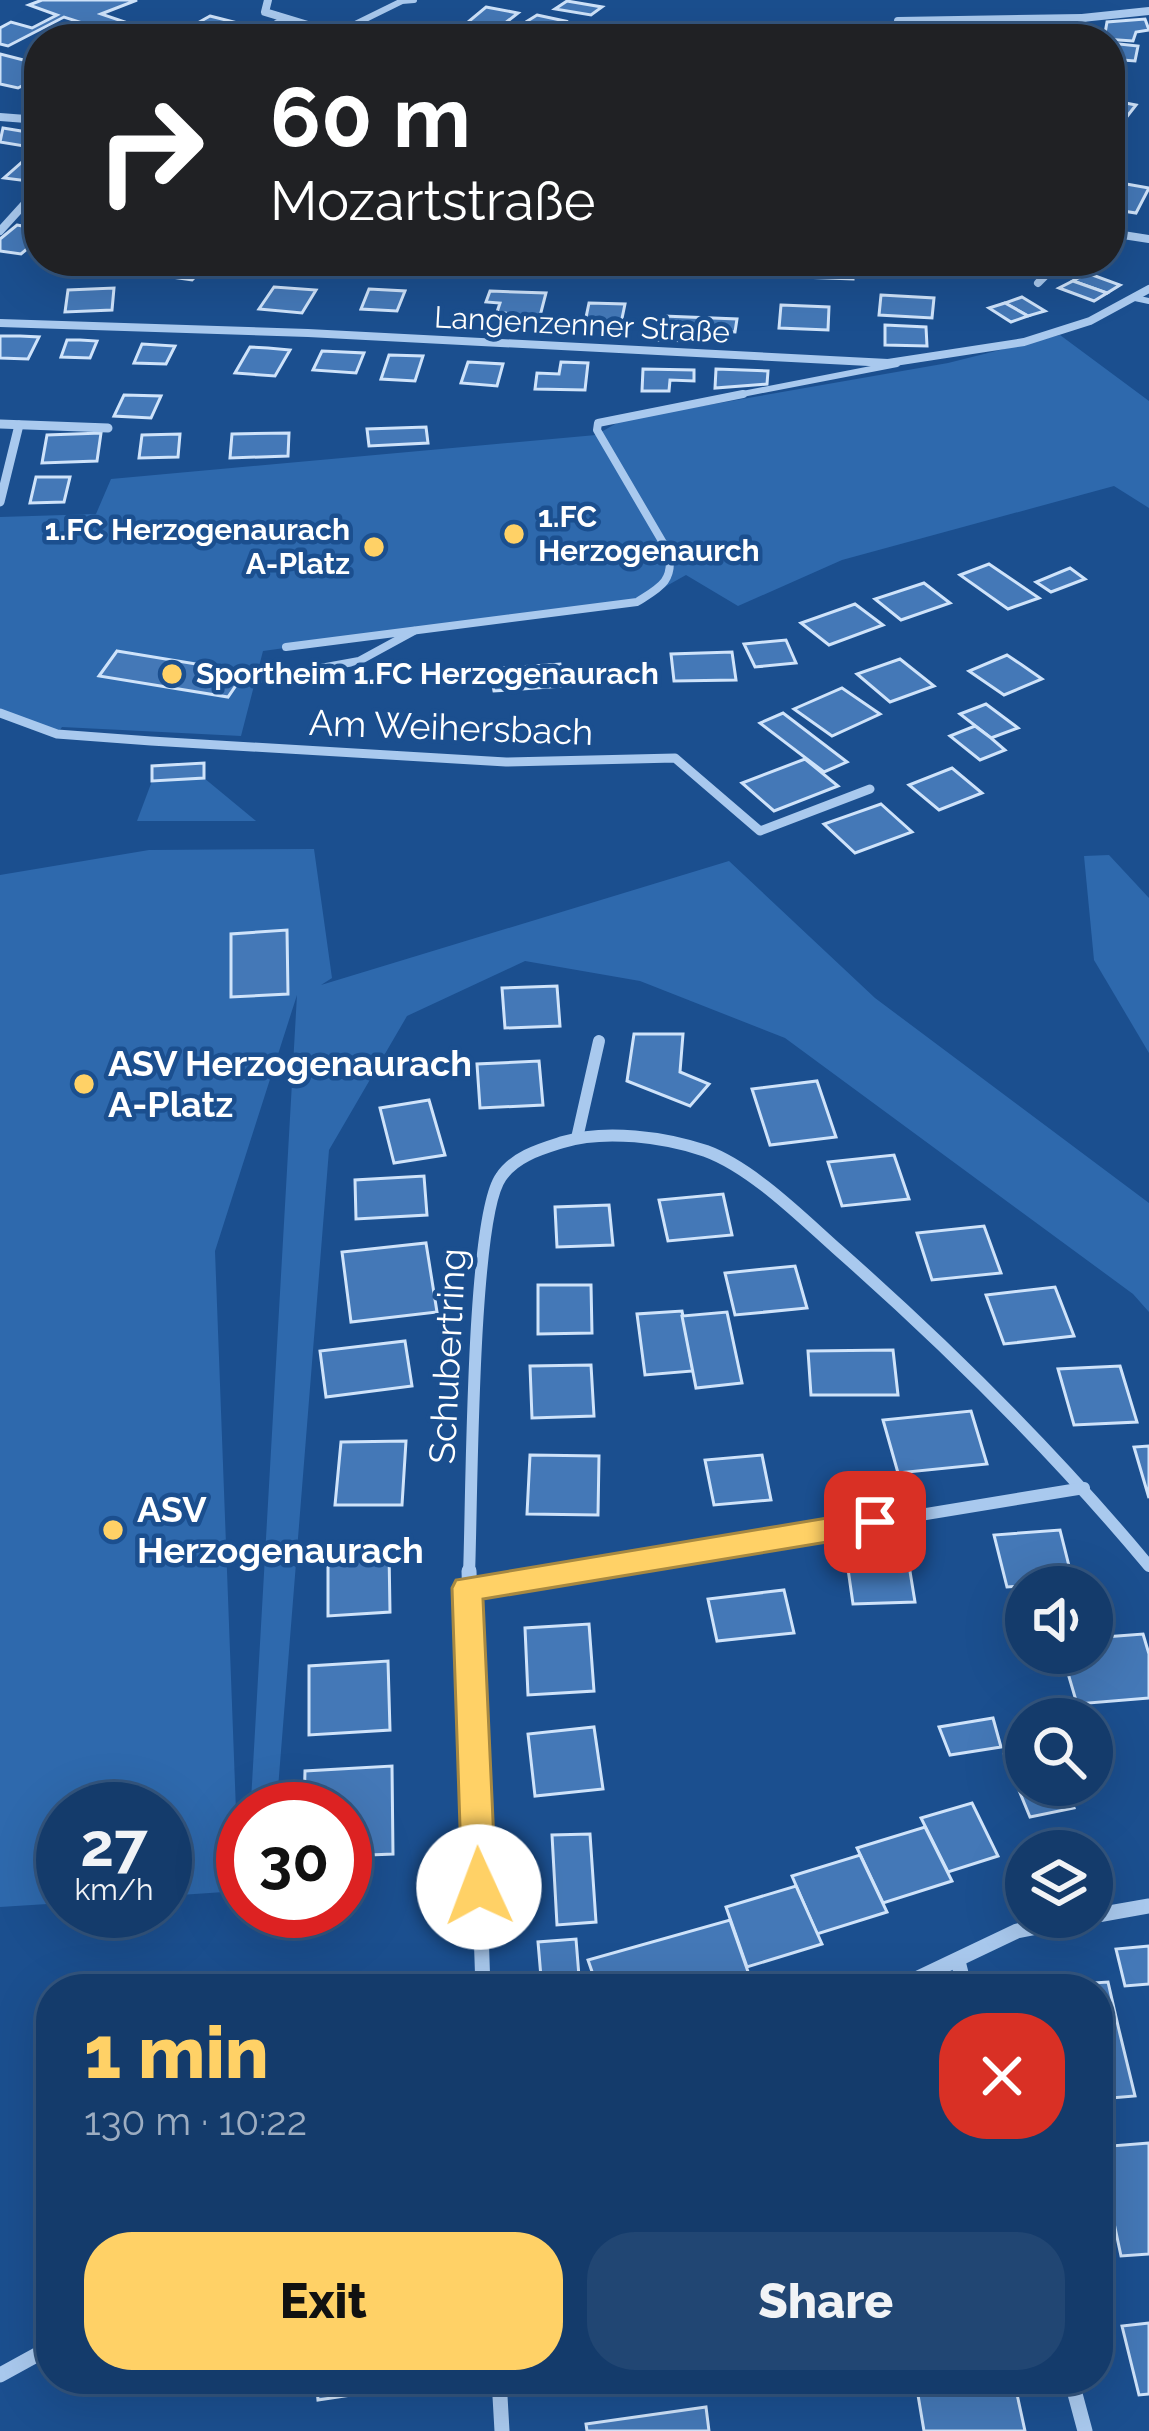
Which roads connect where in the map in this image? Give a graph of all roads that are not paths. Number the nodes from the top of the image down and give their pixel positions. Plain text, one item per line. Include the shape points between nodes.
1 (268, 0) edge
2 (414, 0) edge
3 (1149, 10) edge
4 (1082, 18) junction
5 (282, 21) junction
6 (898, 21) dead end
7 (954, 21) junction
8 (276, 24) edge
9 (294, 24) edge
10 (355, 24) edge
11 (953, 24) edge
12 (1083, 24) edge
13 (24, 205) edge
14 (0, 231) edge
15 (1045, 276) edge
16 (1038, 283) dead end
17 (1149, 289) edge
18 (1136, 298) junction
19 (1149, 301) edge
20 (0, 322) edge
21 (909, 362) junction
22 (0, 424) edge
23 (19, 425) junction
24 (108, 428) dead end
25 (0, 502) edge
26 (414, 631) junction
27 (286, 647) dead end
28 (254, 680) dead end
29 (0, 713) edge
30 (870, 789) dead end
31 (599, 1041) dead end
32 (577, 1138) junction
33 (1084, 1488) junction
34 (1149, 1566) edge
35 (467, 1588) junction
36 (1149, 1906) edge
37 (1113, 1913) edge
38 (1005, 1937) edge
39 (958, 1961) junction
40 (481, 1974) edge
41 (929, 1974) edge
42 (961, 1974) edge
43 (36, 2356) edge
44 (0, 2375) edge
45 (500, 2394) edge
46 (1075, 2394) edge
47 (502, 2431) edge
48 (1085, 2431) edge

1 - 5 street via 265,12
2 - 10 lane
3 - 4 street
4 - 7 street
4 - 12 street
5 - 8 street
5 - 9 street
6 - 7 street
7 - 11 street
13 - 14 street
15 - 16 street
17 - 18 street, Langenzenner Straße
18 - 19 lane
18 - 21 street, Langenzenner Straße via 1063,330
20 - 21 street, Langenzenner Straße
21 - 26 lane via 605,418 597,430 669,554 667,583 637,602
22 - 23 street
23 - 24 street
23 - 25 street
26 - 27 lane
26 - 28 lane via 393,648 314,674
29 - 30 street, Am Weihersbach via 57,734 127,740 506,761 675,758 760,831
31 - 32 street
32 - 33 street, Schubertring via 646,1138 709,1152 781,1199
32 - 35 street, Schubertring via 529,1153 492,1194
33 - 34 street, Schubertring
33 - 35 street
35 - 40 street, Schubertring
36 - 37 street
38 - 39 street
39 - 41 street
39 - 42 street
43 - 44 street
45 - 47 street
46 - 48 street

